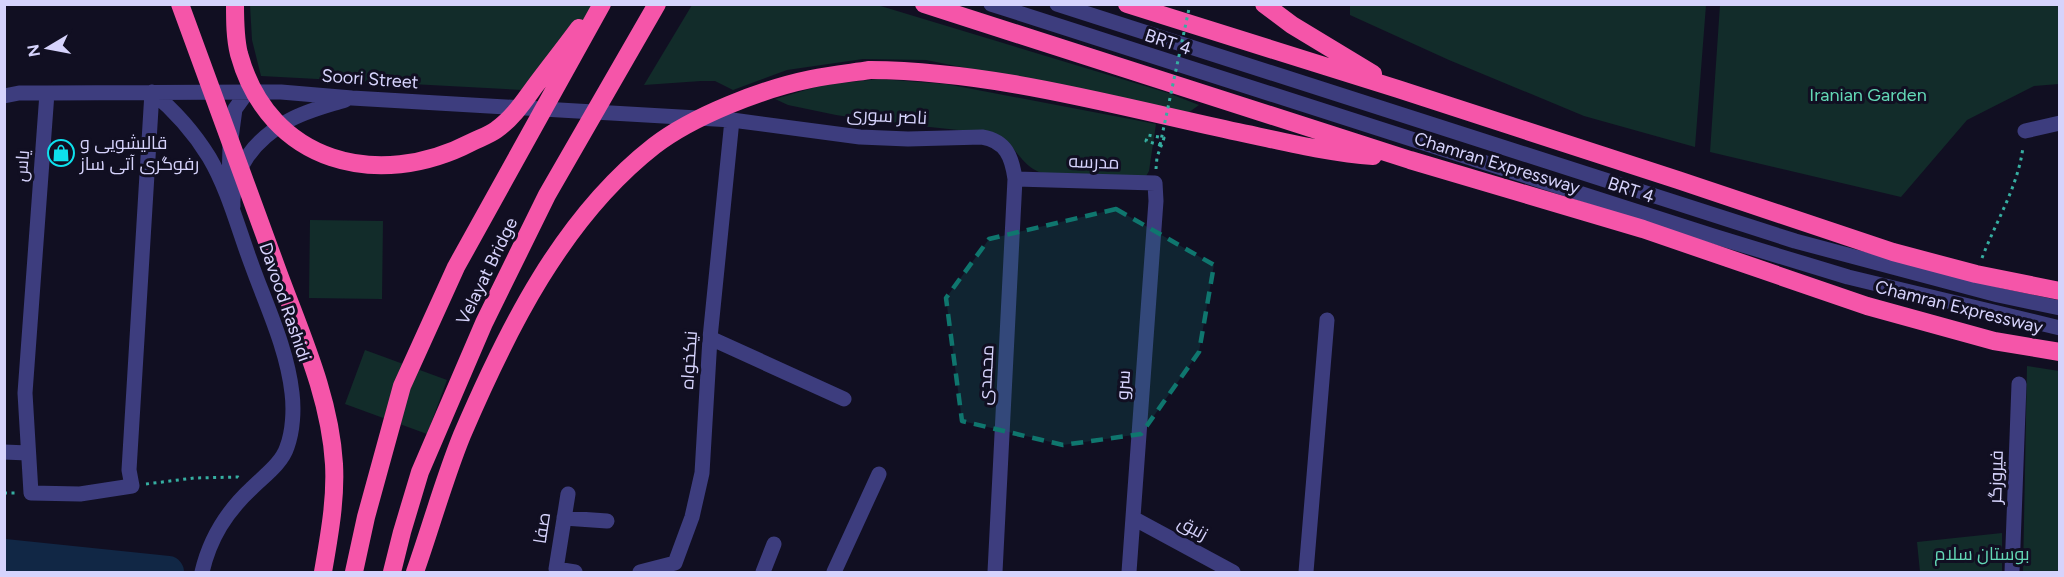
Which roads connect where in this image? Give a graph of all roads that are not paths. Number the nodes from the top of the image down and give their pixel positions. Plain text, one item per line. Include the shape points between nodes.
1 (180, 4) edge
2 (235, 4) edge
3 (596, 4) edge
4 (602, 4) edge
5 (657, 4) edge
6 (924, 4) edge
7 (991, 4) edge
8 (1057, 4) edge
9 (1127, 4) edge
10 (1264, 4) edge
11 (1300, 82) junction
12 (1398, 89) junction
13 (152, 92) junction
14 (248, 92) junction
15 (281, 92) junction
16 (47, 93) junction
17 (4, 96) edge
18 (352, 98) junction
19 (1293, 103) junction
20 (289, 120) junction
21 (732, 120) junction
22 (2060, 123) edge
23 (2025, 131) road end
24 (1410, 160) junction
25 (1015, 179) junction
26 (1156, 201) joint
27 (233, 212) junction
28 (2060, 291) edge
29 (2060, 308) edge
30 (1327, 320) dead end
31 (2060, 328) edge
32 (710, 338) junction
33 (2060, 352) edge
34 (2019, 384) dead end
35 (844, 399) dead end
36 (4, 452) edge
37 (28, 453) junction
38 (879, 474) dead end
39 (568, 494) dead end
40 (564, 518) junction
41 (1133, 518) junction
42 (607, 521) dead end
43 (774, 544) dead end
44 (203, 566) edge
45 (323, 573) edge
46 (354, 573) edge
47 (392, 573) edge
48 (415, 573) edge
49 (574, 573) edge
50 (640, 573) edge
51 (763, 573) edge
52 (834, 573) edge
53 (995, 573) edge
54 (1129, 573) edge
55 (1233, 573) edge
56 (1306, 573) edge
57 (2012, 573) edge

1 - 45 highway, bridge via 323,402 334,464
2 - 3 highway, bridge via 238,52 247,76 256,96 282,128 320,153 345,162 395,166 454,152 496,130 513,115
4 - 46 highway, Velayat Bridge, bridge via 456,267 402,386
5 - 47 highway, Velayat Bridge, bridge via 547,195 484,323 420,472
6 - 24 highway, Chamran Expressway
7 - 19 street, BRT 4
8 - 11 street, BRT 4
9 - 12 highway, Chamran Expressway
10 - 12 highway
11 - 19 street
11 - 29 street, BRT 4 via 1795,241
12 - 28 highway, Chamran Expressway via 1893,252
13 - 14 street, Soori Street
13 - 16 street, Soori Street
13 - 27 street, Davood Rashidi via 194,133
13 - 37 street, یاس via 129,470 132,486 80,494 31,493
14 - 15 street, Soori Street
14 - 27 street via 235,109 230,146 228,176
15 - 18 street, Soori Street
15 - 20 street via 296,104
16 - 17 street, Soori Street
16 - 37 street, یاس via 25,393
18 - 20 street
18 - 21 street, Soori Street
19 - 31 street, BRT 4 via 1836,273
20 - 27 street via 245,159 232,195
21 - 25 street, ناصر سوری via 860,137 993,139 1008,152
21 - 32 street, نیکخواه
22 - 23 street
24 - 33 highway, Chamran Expressway via 1643,229 1867,306 1994,340
24 - 48 highway, bridge via 1359,155 1258,136 1050,91 910,70 870,70 811,79 756,94 697,120 655,145 611,183 578,222 549,264 506,343 462,436
25 - 26 street, مدرسه via 1155,183
25 - 53 street, محمدی
26 - 41 street, سرو
27 - 44 street, Davood Rashidi via 285,357 293,395 292,414 283,456 221,522
30 - 56 street
32 - 35 street
32 - 50 street, نیکخواه via 702,473 692,517 675,563
34 - 57 street, فیروزگر
36 - 37 street
38 - 52 street
39 - 40 street, صفا
40 - 42 street
40 - 49 street, صفا via 556,569
41 - 54 street, سرو
41 - 55 street, زنبق
43 - 51 street

